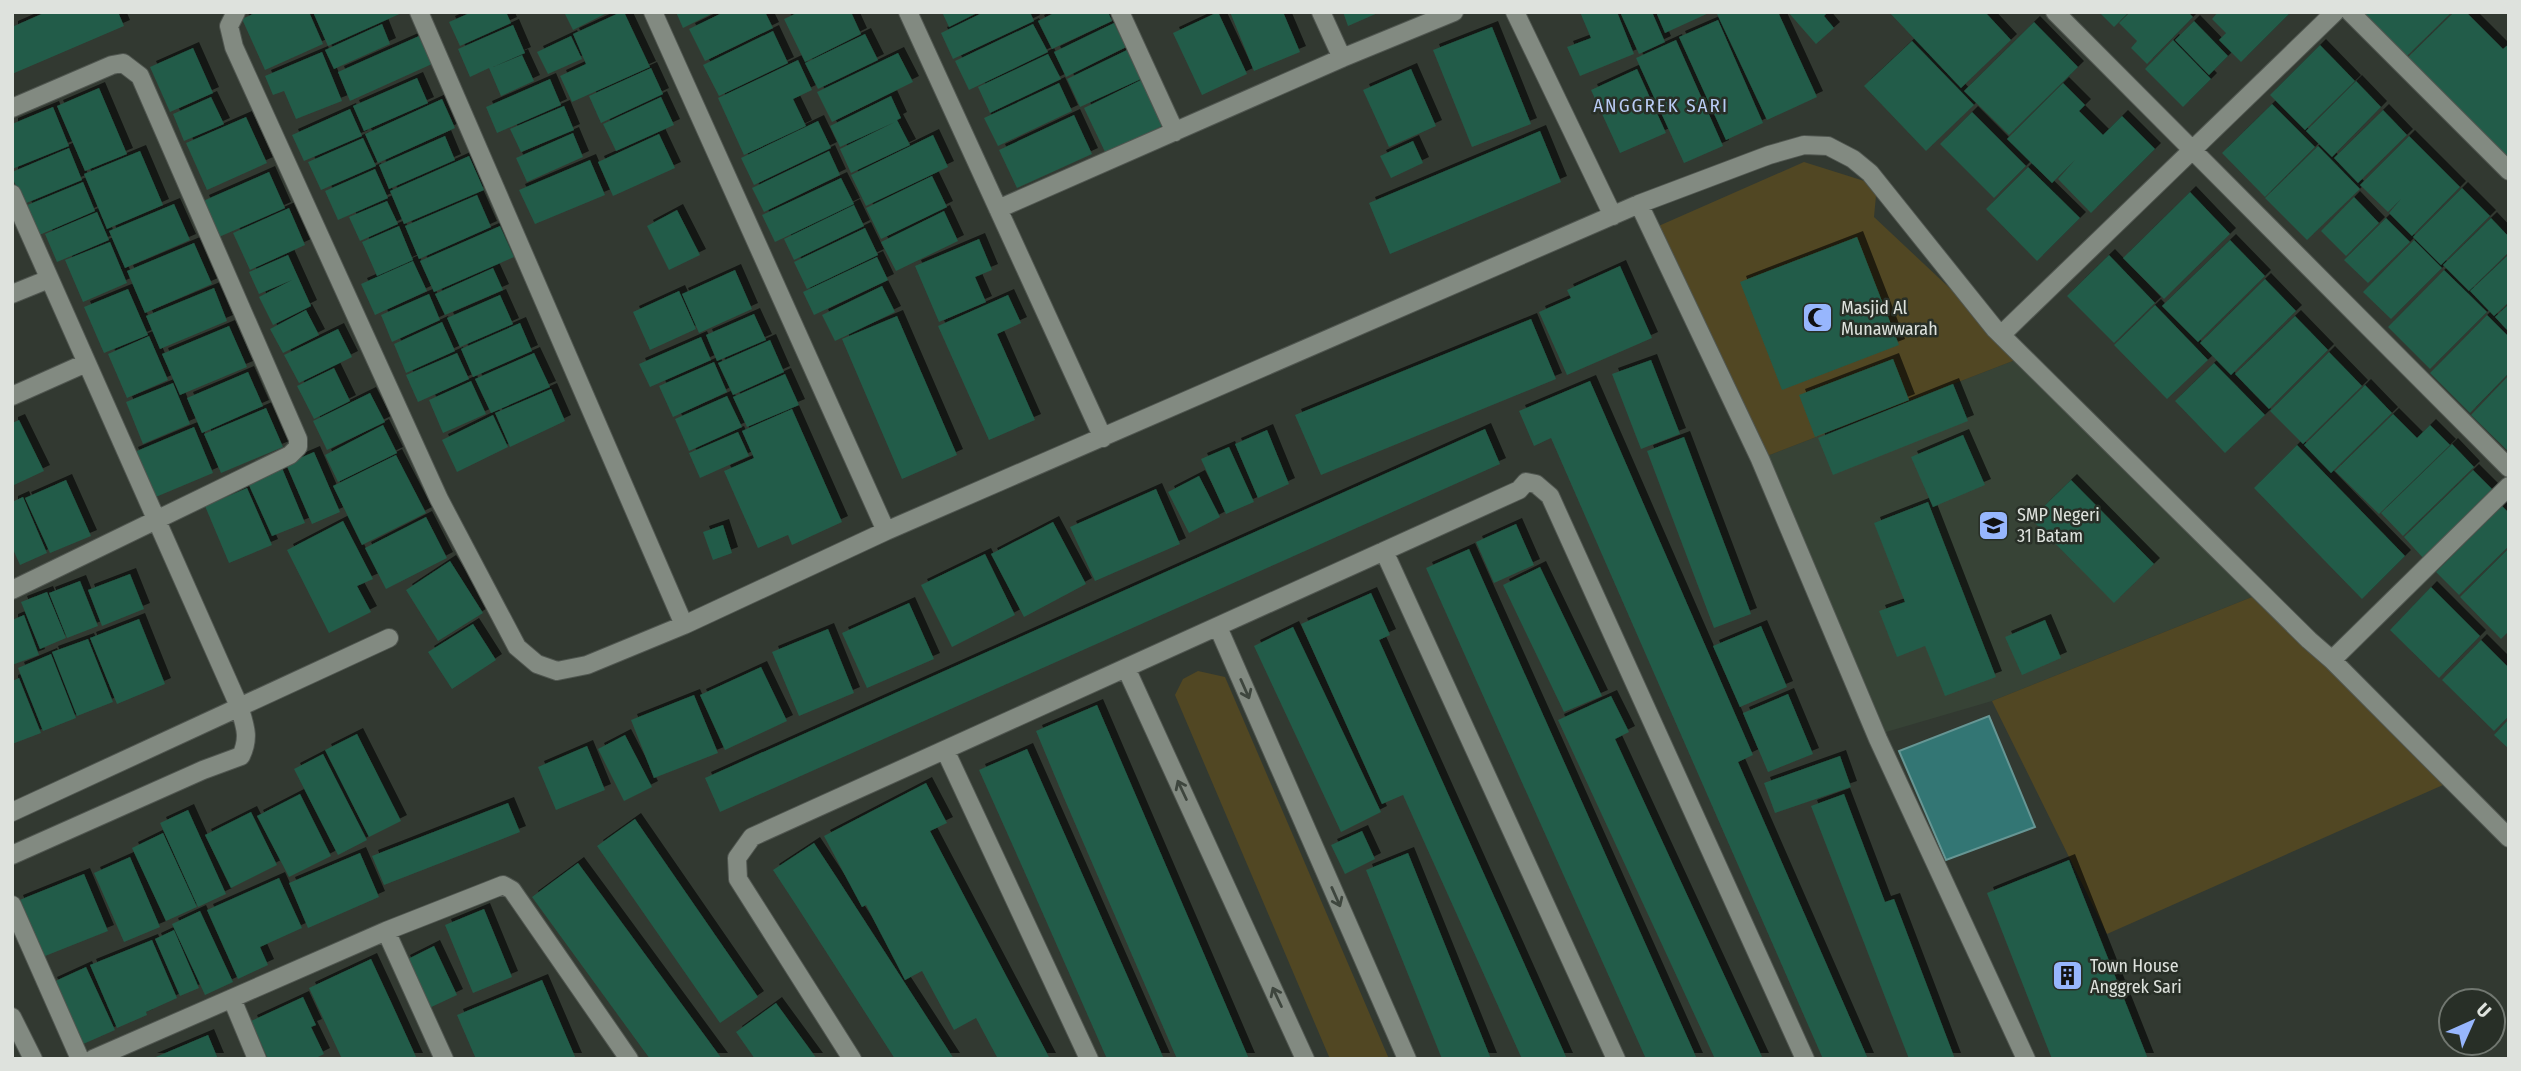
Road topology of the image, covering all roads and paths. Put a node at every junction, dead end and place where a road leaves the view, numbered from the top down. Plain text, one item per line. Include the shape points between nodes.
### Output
1 (236, 12) edge
2 (418, 12) edge
3 (653, 12) edge
4 (908, 12) edge
5 (1120, 12) edge
6 (1321, 12) edge
7 (1454, 12) edge
8 (1515, 12) edge
9 (2054, 12) edge
10 (2335, 12) edge
11 (2350, 12) edge
12 (1342, 58) junction
13 (12, 108) edge
14 (1175, 132) junction
15 (2193, 150) junction
16 (2509, 171) edge
17 (12, 194) edge
18 (1639, 204) junction
19 (998, 209) junction
20 (1613, 216) junction
21 (49, 279) junction
22 (12, 294) edge
23 (2001, 335) junction
24 (86, 363) junction
25 (12, 396) edge
26 (1103, 438) junction
27 (2509, 468) edge
28 (2509, 486) edge
29 (154, 520) junction
30 (886, 531) junction
31 (1384, 551) junction
32 (12, 590) edge
33 (684, 625) junction
34 (1217, 626) junction
35 (389, 638) dead end
36 (2332, 660) junction
37 (1126, 668) junction
38 (239, 706) junction
39 (945, 750) junction
40 (12, 812) edge
41 (2509, 838) edge
42 (12, 855) edge
43 (12, 905) edge
44 (386, 931) junction
45 (232, 999) junction
46 (12, 1017) edge
47 (33, 1059) edge
48 (80, 1059) edge
49 (93, 1059) edge
50 (257, 1059) edge
51 (444, 1059) edge
52 (629, 1059) edge
53 (852, 1059) edge
54 (1088, 1059) edge
55 (1305, 1059) edge
56 (1407, 1059) edge
57 (1616, 1059) edge
58 (1805, 1059) edge
59 (2026, 1059) edge

1 - 33 street via 229,26 234,47 439,499 517,647 537,664 557,671 587,665
2 - 33 street
3 - 30 street
4 - 19 street
5 - 14 street
6 - 12 street
7 - 12 street
8 - 20 street
9 - 15 street
10 - 15 street
11 - 16 street
12 - 14 street
13 - 29 street via 112,65 123,63 139,76 298,439 290,456
14 - 19 street
15 - 23 street
15 - 27 street
17 - 21 street
18 - 20 street
18 - 23 street via 1769,155 1804,145 1828,146 1870,173
18 - 59 street via 1760,459 1878,739
19 - 26 street
20 - 26 street
21 - 22 street
21 - 24 street
23 - 36 street
24 - 25 street
24 - 29 street
26 - 30 street
28 - 36 street
29 - 32 street
29 - 38 street
30 - 33 street
31 - 34 street
31 - 57 street
31 - 58 street via 1519,490 1525,482 1536,484 1550,496
34 - 37 street
34 -> 56 street
35 - 38 street
36 - 41 street
37 - 39 street
55 -> 37 street
38 - 40 street
38 - 42 street via 248,732 241,756
39 - 53 street via 752,837 737,858 738,879
39 - 54 street
43 - 48 street
44 - 45 street
44 - 51 street
44 - 52 street via 503,885 512,890
45 - 49 street
45 - 50 street
46 - 47 street

